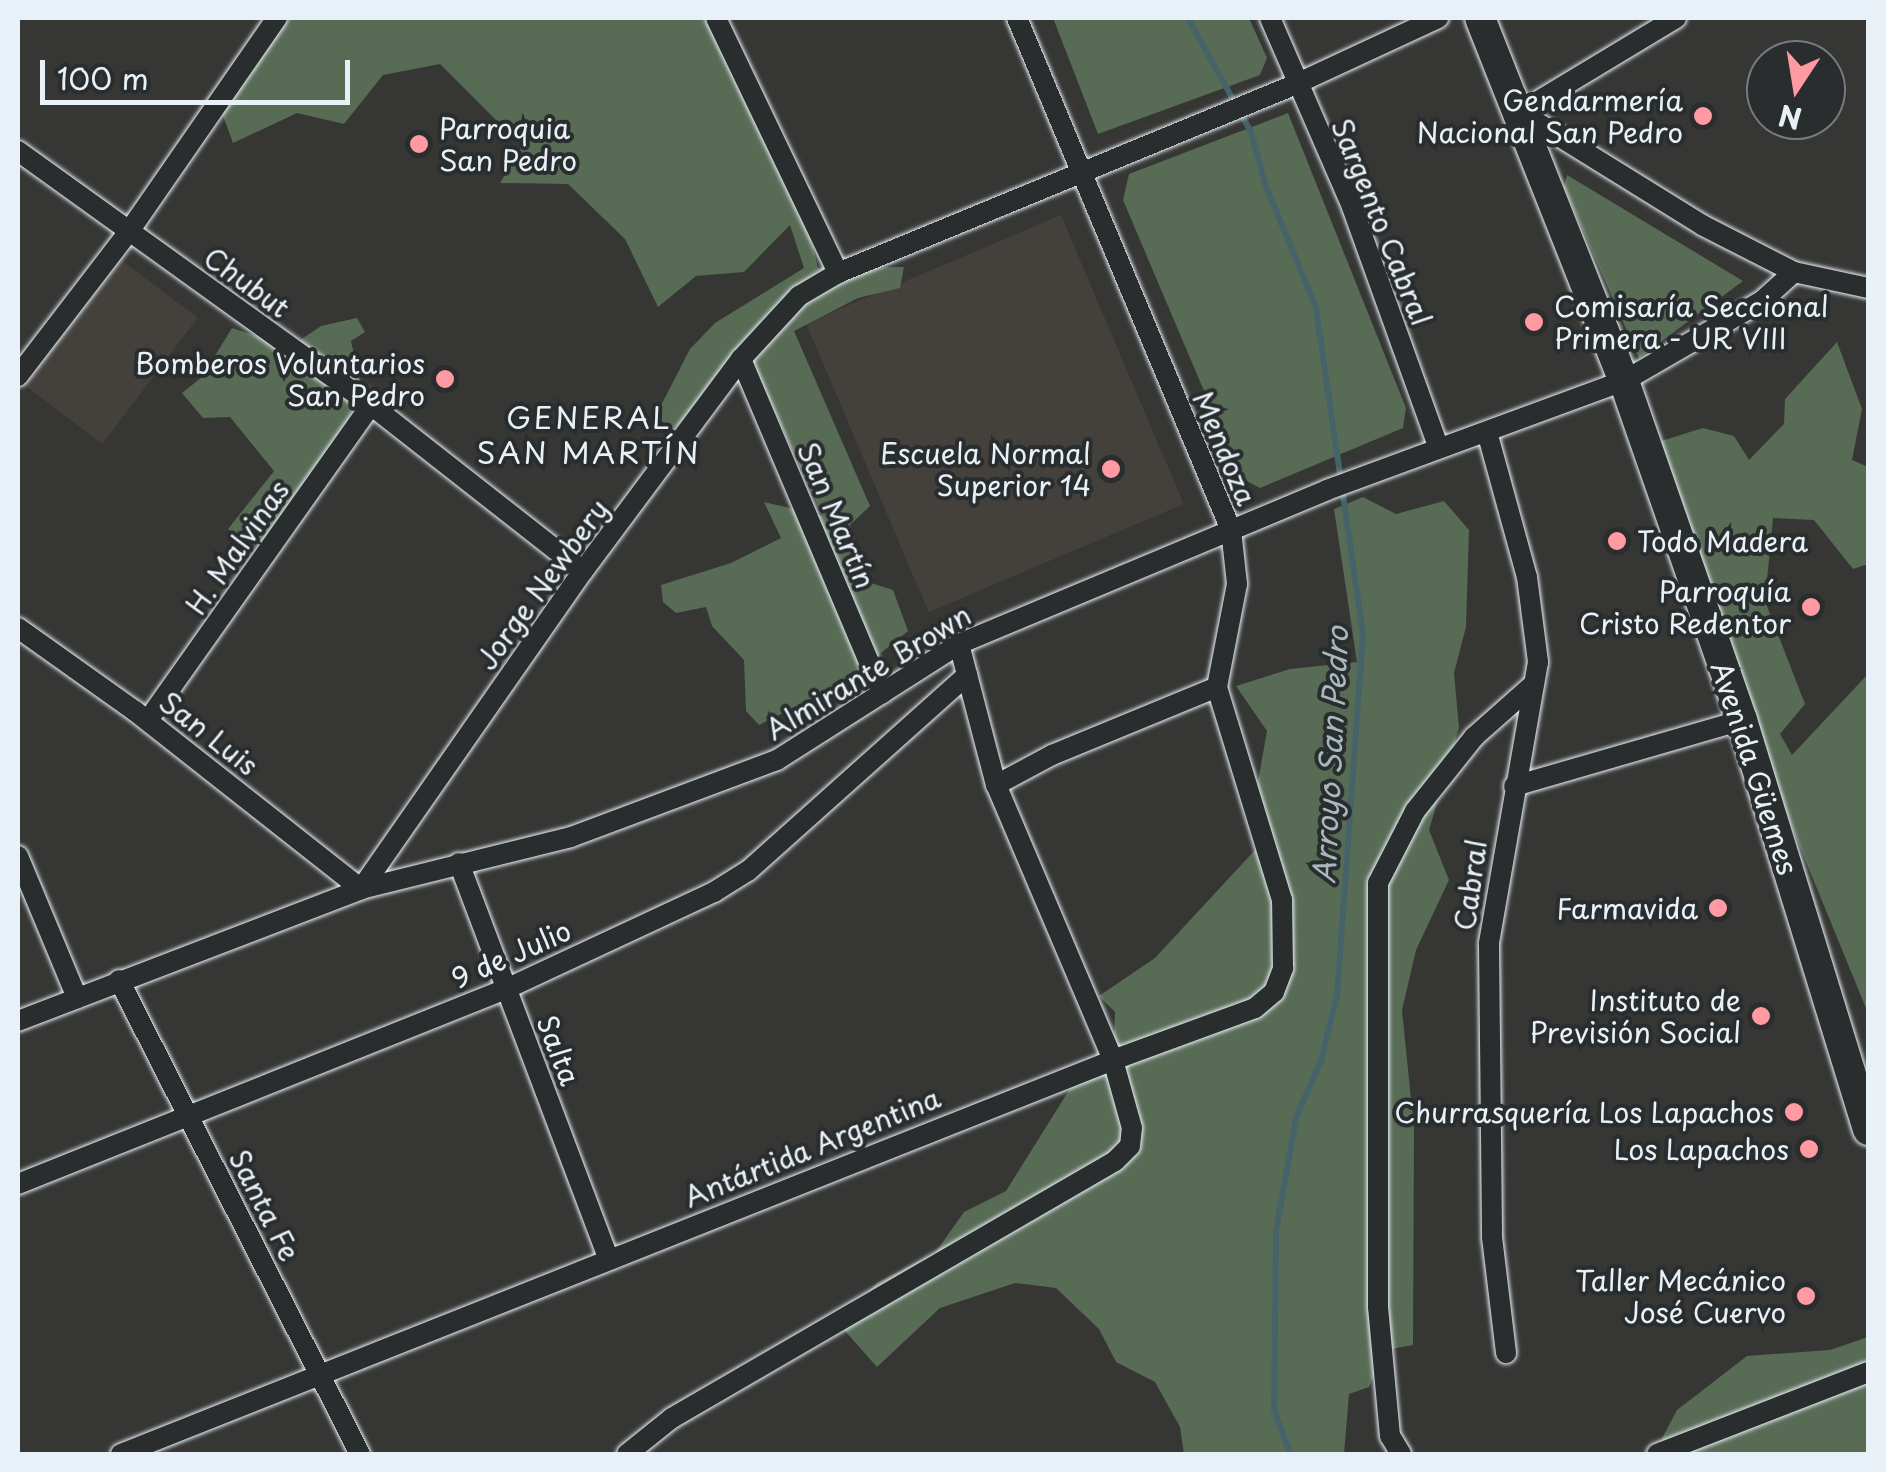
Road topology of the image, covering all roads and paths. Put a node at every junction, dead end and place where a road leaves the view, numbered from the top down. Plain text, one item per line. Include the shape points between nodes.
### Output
1 (276, 18) edge
2 (716, 18) edge
3 (1017, 18) edge
4 (1270, 18) edge
5 (1438, 18) edge
6 (1480, 18) edge
7 (1676, 18) edge
8 (1296, 84) junction
9 (1520, 112) junction
10 (18, 151) edge
11 (1076, 170) junction
12 (130, 230) junction
13 (838, 272) junction
14 (1794, 272) junction
15 (1868, 288) edge
16 (740, 358) junction
17 (18, 376) edge
18 (1624, 381) junction
19 (372, 405) junction
20 (1486, 432) junction
21 (1439, 448) junction
22 (1230, 530) junction
23 (582, 572) junction
24 (18, 628) edge
25 (959, 644) junction
26 (967, 675) junction
27 (1534, 684) junction
28 (1217, 687) junction
29 (882, 694) junction
30 (148, 720) junction
31 (1742, 720) junction
32 (996, 785) junction
33 (1514, 786) junction
34 (18, 856) edge
35 (459, 863) junction
36 (361, 889) junction
37 (119, 980) junction
38 (506, 989) junction
39 (76, 998) junction
40 (18, 1021) edge
41 (1113, 1060) junction
42 (190, 1117) junction
43 (1868, 1130) edge
44 (18, 1184) edge
45 (608, 1257) junction
46 (1506, 1354) dead end
47 (318, 1371) junction
48 (1868, 1372) edge
49 (121, 1454) edge
50 (360, 1454) edge
51 (627, 1454) edge
52 (1400, 1454) edge
53 (1656, 1454) edge

1 - 12 street
2 - 13 street
3 - 11 street, Mendoza
4 - 8 street, Sargento Cabral
5 - 8 street
6 - 9 main road, Avenida Güemes
7 - 9 street
8 - 11 street, Jorge Newbery
8 - 21 street, Sargento Cabral via 1352,207
9 - 14 street via 1702,225
9 - 18 main road, Avenida Güemes
10 - 12 street, Chubut
11 - 13 street, Jorge Newbery
11 - 22 street, Mendoza
12 - 17 street
12 - 19 street, Chubut
13 - 16 street, Jorge Newbery via 799,296
14 - 15 street
14 - 18 street, Almirante Brown via 1762,301
16 - 23 street, Jorge Newbery
16 - 29 street, San Martín
18 - 20 street, Almirante Brown
18 - 31 main road, Avenida Güemes
19 - 23 street, Chubut
19 - 30 street, H. Malvinas
20 - 21 street, Almirante Brown
20 - 27 street, Cabral via 1537,624
21 - 22 street, Almirante Brown
22 - 25 street, Almirante Brown
22 - 28 street, Mendoza via 1237,584
23 - 36 street, Jorge Newbery
24 - 30 street, San Luis
25 - 26 street
25 - 29 street, Almirante Brown
26 - 32 street
26 - 38 street, 9 de Julio via 748,871
27 - 33 street, Cabral
27 - 52 street via 1474,737 1415,811 1378,883 1378,1307 1390,1436
28 - 32 street
28 - 41 street, Antártida Argentina via 1282,900 1283,968 1274,992 1254,1008
29 - 35 street, Almirante Brown via 776,760 571,836
30 - 36 street, San Luis
31 - 33 street
31 - 43 main road, Avenida Güemes
32 - 41 street
33 - 46 street, Cabral via 1489,944 1492,1237
34 - 39 street
35 - 36 street, Almirante Brown
35 - 38 street, Salta
36 - 37 street, Almirante Brown
37 - 39 street, Almirante Brown
37 - 42 street, Santa Fe
38 - 42 street, 9 de Julio
38 - 45 street, Salta
39 - 40 street, Almirante Brown
41 - 45 street, Antártida Argentina
41 - 51 street via 1132,1128 1130,1146 1115,1161 672,1418
42 - 44 street, 9 de Julio
42 - 47 street, Santa Fe
45 - 47 street, Antártida Argentina
47 - 49 street, Antártida Argentina
47 - 50 street, Santa Fe
48 - 53 street

